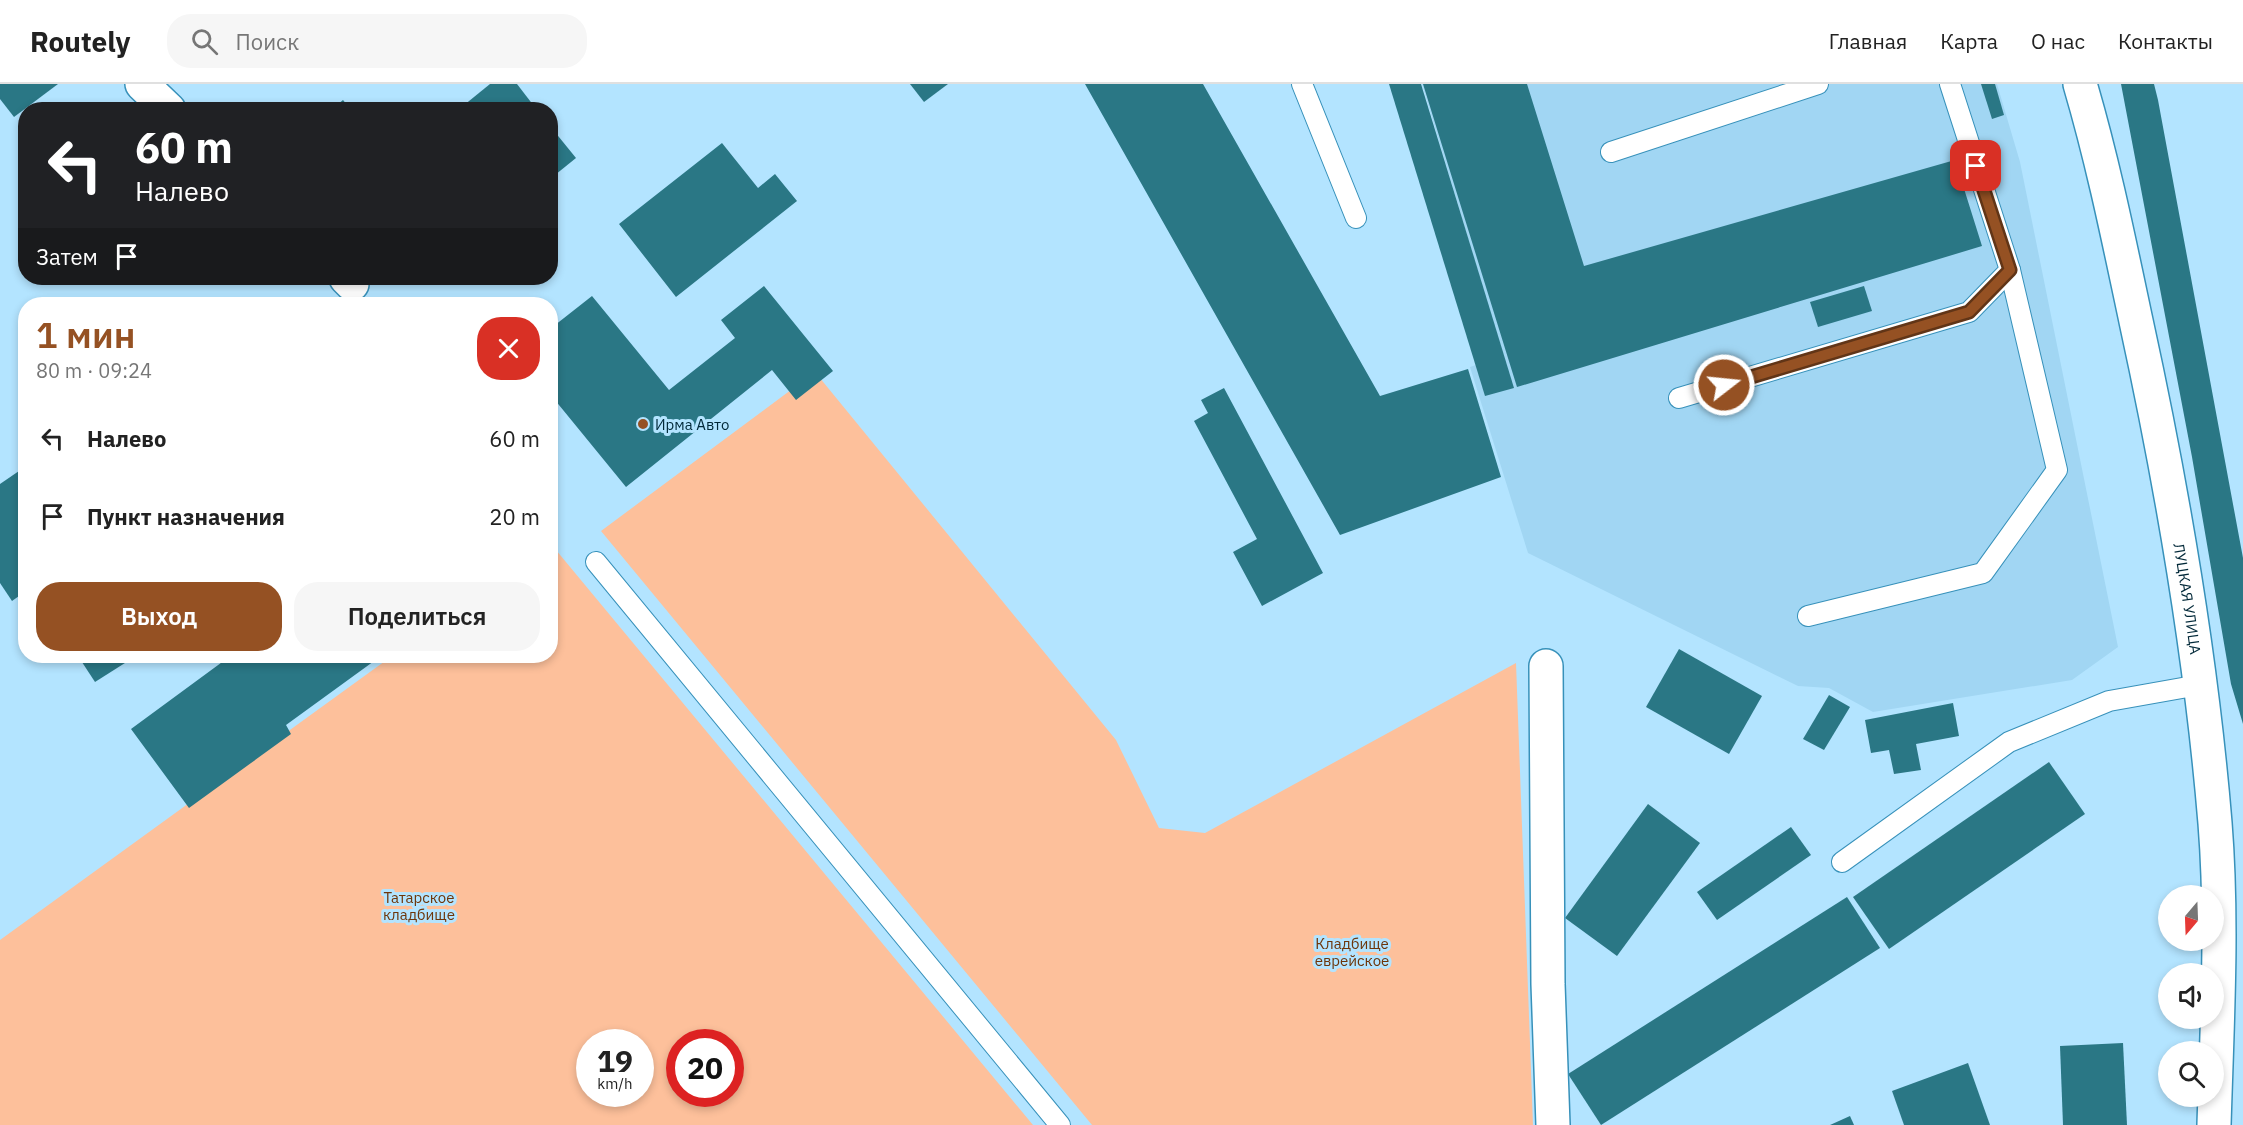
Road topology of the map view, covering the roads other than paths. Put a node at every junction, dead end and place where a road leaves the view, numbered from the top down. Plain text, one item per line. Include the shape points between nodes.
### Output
1 (142, 84) edge
2 (1302, 84) edge
3 (1818, 84) edge
4 (1950, 84) edge
5 (2080, 84) edge
6 (161, 102) edge
7 (1611, 152) dead end
8 (1356, 218) dead end
9 (2010, 270) junction
10 (1679, 398) dead end
11 (596, 562) dead end
12 (1808, 616) dead end
13 (1546, 666) dead end
14 (2199, 686) junction
15 (1842, 862) dead end
16 (1060, 1125) edge
17 (1553, 1125) edge
18 (2214, 1125) edge

1 - 6 street
2 - 8 lane
3 - 7 lane
4 - 9 lane
5 - 14 street, ЛУЦКАЯ УЛИЦА via 2102,159 2158,423
9 - 10 lane via 1969,312
9 - 12 lane via 2057,470 1983,573
11 - 16 lane
13 - 17 street
14 - 15 lane via 2109,701 2009,742
14 - 18 street, ЛУЦКАЯ УЛИЦА via 2215,825 2218,947

